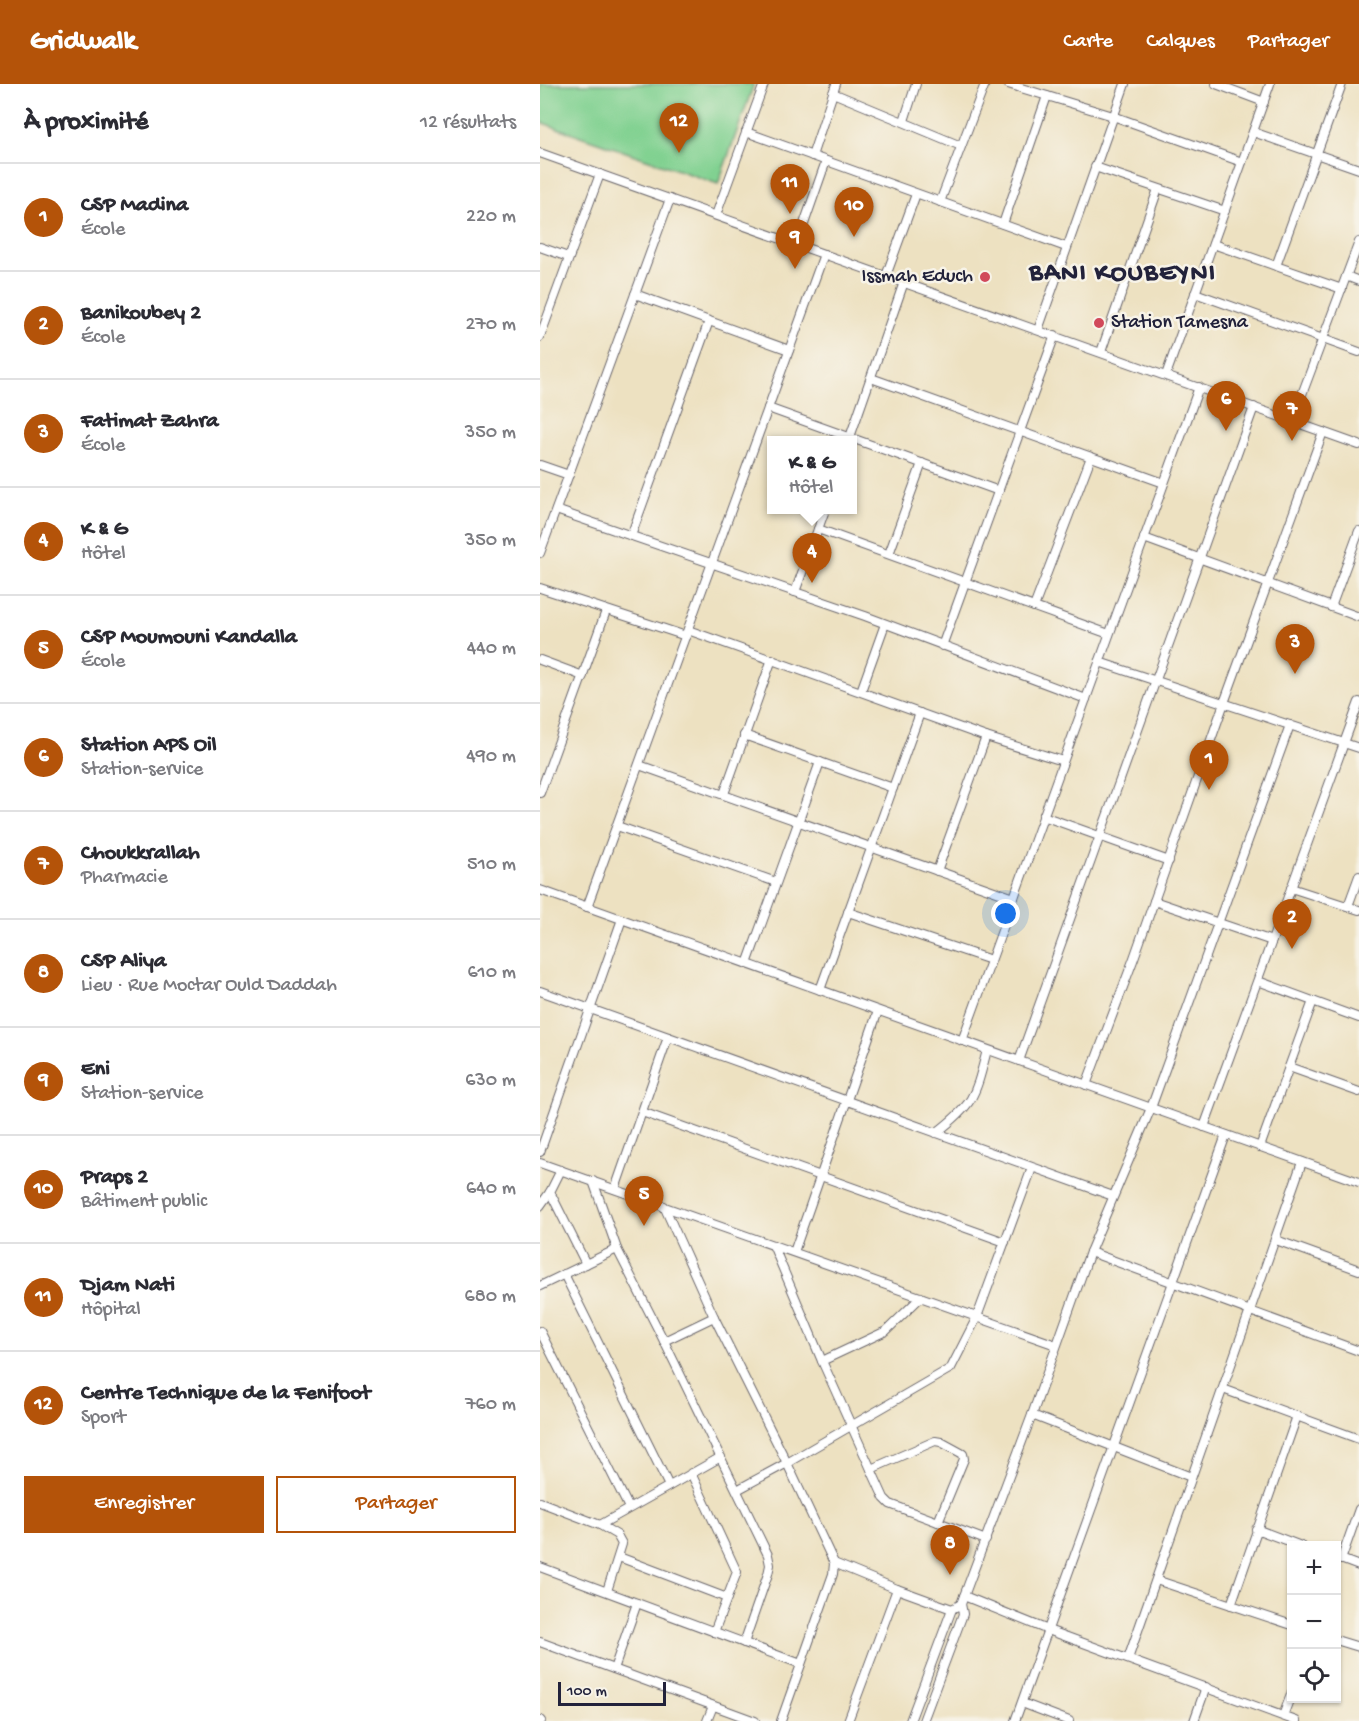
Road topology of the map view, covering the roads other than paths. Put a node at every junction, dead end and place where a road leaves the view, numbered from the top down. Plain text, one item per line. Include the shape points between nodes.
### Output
1 (764, 84) edge
2 (836, 84) edge
3 (916, 84) edge
4 (985, 84) edge
5 (1008, 84) edge
6 (1125, 84) edge
7 (1216, 84) edge
8 (1270, 84) edge
9 (1342, 84) edge
10 (833, 93) junction
11 (1047, 96) junction
12 (1264, 102) junction
13 (1113, 116) junction
14 (904, 121) junction
15 (746, 132) junction
16 (1253, 132) junction
17 (961, 146) junction
18 (540, 153) edge
19 (1316, 154) junction
20 (812, 156) junction
21 (826, 160) junction
22 (1242, 162) junction
23 (1095, 167) junction
24 (1359, 169) edge
25 (600, 174) junction
26 (1158, 189) junction
27 (916, 194) junction
28 (670, 199) junction
29 (940, 202) junction
30 (1225, 212) junction
31 (716, 215) junction
32 (1003, 224) junction
33 (1359, 242) edge
34 (797, 244) junction
35 (1213, 244) junction
36 (540, 247) edge
37 (1066, 247) junction
38 (824, 254) junction
39 (568, 257) junction
40 (1276, 266) junction
41 (886, 276) junction
42 (1346, 276) junction
43 (1359, 281) edge
44 (904, 282) junction
45 (1342, 289) junction
46 (1195, 293) junction
47 (635, 294) junction
48 (709, 321) junction
49 (1038, 330) junction
50 (1055, 335) junction
51 (540, 337) edge
52 (1323, 340) junction
53 (789, 350) junction
54 (1101, 352) junction
55 (1359, 352) edge
56 (1166, 375) junction
57 (871, 378) junction
58 (1199, 387) junction
59 (1254, 407) junction
60 (768, 408) junction
61 (1292, 421) junction
62 (1021, 430) junction
63 (1323, 432) junction
64 (842, 436) edge
65 (851, 436) edge
66 (857, 441) edge
67 (1359, 445) edge
68 (1091, 457) junction
69 (922, 463) junction
70 (540, 465) edge
71 (568, 475) junction
72 (1164, 483) junction
73 (999, 491) junction
74 (556, 510) junction
75 (824, 514) edge
76 (818, 529) junction
77 (1359, 531) edge
78 (630, 536) junction
79 (1144, 538) junction
80 (540, 553) edge
81 (889, 554) junction
82 (1200, 559) junction
83 (712, 563) junction
84 (965, 581) junction
85 (1268, 584) junction
86 (540, 588) edge
87 (795, 592) junction
88 (1034, 607) junction
89 (1331, 607) junction
90 (606, 611) junction
91 (1359, 617) edge
92 (885, 624) junction
93 (687, 633) junction
94 (1109, 634) junction
95 (942, 646) junction
96 (772, 659) junction
97 (540, 660) edge
98 (1099, 662) junction
99 (583, 676) junction
100 (1156, 681) junction
101 (861, 691) junction
102 (1086, 699) junction
103 (1359, 702) edge
104 (1224, 703) junction
105 (920, 713) junction
106 (1290, 725) junction
107 (744, 735) junction
108 (986, 737) junction
109 (1344, 743) junction
110 (1359, 748) edge
111 (1063, 761) junction
112 (820, 762) junction
113 (639, 765) junction
114 (892, 788) junction
115 (540, 793) edge
116 (724, 794) junction
117 (1043, 816) junction
118 (798, 821) junction
119 (616, 826) junction
120 (1100, 837) junction
121 (871, 848) junction
122 (1169, 861) junction
123 (937, 871) junction
124 (1359, 876) edge
125 (776, 882) junction
126 (1292, 888) junction
127 (540, 890) edge
128 (1014, 898) junction
129 (1154, 901) junction
130 (587, 906) junction
131 (1348, 906) junction
132 (1359, 910) edge
133 (848, 912) junction
134 (622, 919) junction
135 (1218, 923) junction
136 (1272, 941) junction
137 (991, 960) junction
138 (747, 964) junction
139 (1258, 981) junction
140 (820, 990) junction
141 (540, 991) edge
142 (1313, 1001) junction
143 (590, 1009) junction
144 (878, 1011) junction
145 (1359, 1018) edge
146 (668, 1037) junction
147 (962, 1041) junction
148 (987, 1050) junction
149 (1019, 1061) junction
150 (1289, 1067) junction
151 (1086, 1085) junction
152 (1359, 1092) edge
153 (846, 1101) junction
154 (1151, 1108) junction
155 (642, 1112) junction
156 (1204, 1127) junction
157 (936, 1133) junction
158 (1226, 1135) junction
159 (1260, 1147) junction
160 (540, 1152) edge
161 (540, 1162) edge
162 (1302, 1162) junction
163 (1032, 1168) junction
164 (561, 1170) junction
165 (820, 1176) junction
166 (593, 1181) junction
167 (1359, 1182) edge
168 (615, 1189) junction
169 (550, 1192) junction
170 (1113, 1196) junction
171 (540, 1206) edge
172 (664, 1206) junction
173 (1276, 1240) junction
174 (1005, 1242) junction
175 (773, 1245) junction
176 (617, 1249) junction
177 (794, 1252) junction
178 (1090, 1252) junction
179 (586, 1264) junction
180 (1359, 1270) edge
181 (564, 1274) junction
182 (1173, 1282) junction
183 (540, 1286) edge
184 (921, 1297) junction
185 (1250, 1311) junction
186 (714, 1317) junction
187 (977, 1317) junction
188 (540, 1331) edge
189 (664, 1341) junction
190 (1056, 1345) junction
191 (1359, 1350) edge
192 (822, 1361) junction
193 (1223, 1389) junction
194 (1032, 1416) junction
195 (1297, 1416) junction
196 (851, 1425) junction
197 (1359, 1439) edge
198 (1113, 1449) junction
199 (721, 1457) junction
200 (787, 1463) junction
201 (871, 1469) junction
202 (691, 1473) junction
203 (1191, 1478) junction
204 (669, 1486) junction
205 (737, 1490) junction
206 (540, 1502) edge
207 (630, 1508) junction
208 (1359, 1509) edge
209 (938, 1522) junction
210 (600, 1525) junction
211 (1256, 1530) junction
212 (986, 1540) junction
213 (1289, 1541) edge
214 (1341, 1554) edge
215 (619, 1557) junction
216 (1341, 1560) edge
217 (834, 1563) junction
218 (1359, 1566) edge
219 (540, 1567) edge
220 (1156, 1580) junction
221 (897, 1589) junction
222 (606, 1592) junction
223 (727, 1598) junction
224 (963, 1600) junction
225 (637, 1603) junction
226 (1230, 1605) junction
227 (952, 1609) junction
228 (1287, 1623) edge
229 (1048, 1630) junction
230 (714, 1632) junction
231 (540, 1642) edge
232 (1341, 1642) edge
233 (744, 1643) junction
234 (1359, 1647) edge
235 (1128, 1659) junction
236 (801, 1664) junction
237 (614, 1669) junction
238 (1206, 1687) junction
239 (1022, 1703) junction
240 (1288, 1703) edge
241 (713, 1706) junction
242 (1283, 1716) junction
243 (706, 1721) edge
244 (755, 1721) edge
245 (781, 1721) edge
246 (848, 1721) edge
247 (910, 1721) edge
248 (923, 1721) edge
249 (1016, 1721) edge
250 (1069, 1721) edge
251 (1194, 1721) edge
252 (1296, 1721) edge

1 - 15 street
2 - 10 street
3 - 14 street
4 - 17 street
5 - 11 street
6 - 13 street
7 - 12 street
8 - 12 street
9 - 19 street
10 - 14 street
10 - 20 street
11 - 13 street
11 - 32 street
12 - 16 street
13 - 22 street
13 - 23 street
14 - 17 street
15 - 20 street
15 - 31 street
16 - 19 street
16 - 22 street
17 - 29 street
18 - 25 street
19 - 24 street
19 - 40 street
20 - 21 street
21 - 27 street
21 - 34 street
22 - 30 street
23 - 26 street
23 - 37 street
25 - 28 street
25 - 39 street
26 - 30 street
26 - 54 street
27 - 29 street
27 - 41 street
28 - 31 street
28 - 47 street
29 - 32 street
30 - 35 street
31 - 34 street
32 - 37 street
33 - 42 street
34 - 38 street
35 - 40 street
35 - 46 street
36 - 39 street
37 - 49 street
38 - 41 street
38 - 53 street
39 - 51 street
40 - 45 street
41 - 44 street
42 - 43 street
42 - 45 street
44 - 49 street
44 - 57 street
45 - 52 street
46 - 52 street
46 - 56 street
47 - 48 street
47 - 71 street
48 - 53 street
48 - 78 street
49 - 50 street
50 - 54 street
50 - 62 street
52 - 55 street
52 - 61 street
53 - 60 street
54 - 56 street
56 - 58 street
57 - 62 street
57 - 65 street
58 - 59 street
58 - 72 street
59 - 61 street
59 - 82 street
60 - 64 street
60 - 83 street
61 - 63 street
62 - 68 street
62 - 73 street
63 - 67 street
63 - 85 street
66 - 69 street
68 - 72 street
68 - 88 street
69 - 73 street
69 - 81 street
70 - 71 street
71 - 74 street
72 - 79 street
73 - 84 street
74 - 78 street
74 - 80 street
75 - 76 street
76 - 81 street
76 - 87 street
77 - 89 street
78 - 83 street
79 - 82 street
79 - 94 street
81 - 84 street
82 - 85 street
82 - 100 street
83 - 87 street
83 - 93 street
84 - 88 street
84 - 95 street
85 - 89 street
85 - 104 street
86 - 90 street
87 - 92 street
88 - 94 street
89 - 91 street
90 - 93 street
90 - 99 street
92 - 95 street
92 - 101 street
93 - 96 street
93 - 113 street
94 - 98 street
95 - 102 street
96 - 101 street
96 - 107 street
97 - 99 street
98 - 100 street
98 - 102 street
99 - 115 street
100 - 104 street
100 - 120 street
101 - 105 street
102 - 111 street
103 - 109 street
104 - 106 street
104 - 122 street
105 - 108 street
105 - 114 street
106 - 109 street
106 - 135 street
107 - 112 street
107 - 116 street
108 - 111 street
108 - 123 street
109 - 110 street
109 - 126 street
111 - 117 street
112 - 114 street
112 - 118 street
113 - 116 street
113 - 119 street
114 - 121 street
116 - 118 street
117 - 120 street
117 - 128 street
118 - 121 street
118 - 125 street
119 - 125 street
119 - 130 street
120 - 122 street
120 - 149 street
121 - 123 street
121 - 133 street
122 - 129 street
123 - 128 street
124 - 131 street
125 - 138 street
126 - 131 street
126 - 136 street
127 - 130 street
128 - 137 street
129 - 135 street
129 - 151 street
130 - 134 street
131 - 132 street
133 - 137 street
133 - 140 street
134 - 138 street
134 - 143 street
135 - 136 street
135 - 154 street
136 - 139 street
137 - 147 street
138 - 140 street
139 - 142 street
139 - 156 street
140 - 144 street
141 - 143 street
142 - 145 street
142 - 150 street
143 - 146 street
143 - 160 street
144 - 147 street
144 - 153 street
146 - 153 street
146 - 155 street
147 - 148 street
148 - 149 street
148 - 157 street via 971,1101
149 - 151 street
150 - 152 street
150 - 159 street
151 - 154 street
153 - 157 street
153 - 165 street
154 - 156 street
154 - 170 street
155 - 165 street
155 - 168 street
156 - 158 street
157 - 163 street
158 - 159 street
158 - 182 street
159 - 162 street
161 - 164 street
162 - 167 street
162 - 173 street
163 - 170 street
163 - 174 street
164 - 166 street
164 - 169 street
165 - 174 street
165 - 177 street
166 - 168 street
166 - 176 street
168 - 172 street
169 - 171 street
169 - 179 street
170 - 178 street
172 - 175 street
172 - 186 street
173 - 180 street
173 - 185 street
174 - 187 street
175 - 177 street
175 - 192 street
176 - 179 street
176 - 189 street
177 - 184 street
178 - 182 street
178 - 190 street
179 - 181 street
181 - 183 street
181 - 204 street
182 - 185 street
182 - 198 street
184 - 187 street
184 - 192 street via 886,1331
185 - 191 street
185 - 193 street
186 - 189 street
186 - 200 street
187 - 190 street
187 - 196 street via 947,1372
188 - 207 street
189 - 199 street
190 - 194 street
192 - 196 street
193 - 195 street
193 - 203 street
194 - 198 street
194 - 212 street
195 - 197 street
195 - 211 street
196 - 200 street
196 - 201 street
198 - 203 street
198 - 229 street
199 - 202 street
199 - 205 street
200 - 205 street
200 - 217 street
201 - 209 street via 886,1502
201 - 209 street via 935,1441 963,1454
202 - 204 street
202 - 223 street via 737,1572
203 - 220 street
204 - 207 street
205 - 233 street via 770,1565
206 - 210 street
207 - 210 street
208 - 214 street
209 - 212 street
210 - 215 street via 617,1535 622,1545
211 - 213 street
211 - 226 street
212 - 224 street
215 - 222 street
215 - 223 street
216 - 218 street
217 - 221 street
217 - 236 street
219 - 222 street
220 - 226 street
220 - 235 street
221 - 227 street
221 - 246 street
222 - 225 street
223 - 230 street
224 - 227 street
224 - 229 street
224 - 248 street via 963,1614
225 - 230 street
225 - 237 street
226 - 228 street
227 - 247 street
229 - 235 street
229 - 239 street
230 - 233 street
231 - 237 street
232 - 234 street
233 - 236 street
235 - 238 street
236 - 245 street
237 - 241 street
238 - 242 street
238 - 251 street
239 - 249 street
239 - 250 street
240 - 242 street
241 - 243 street
241 - 244 street
242 - 252 street

